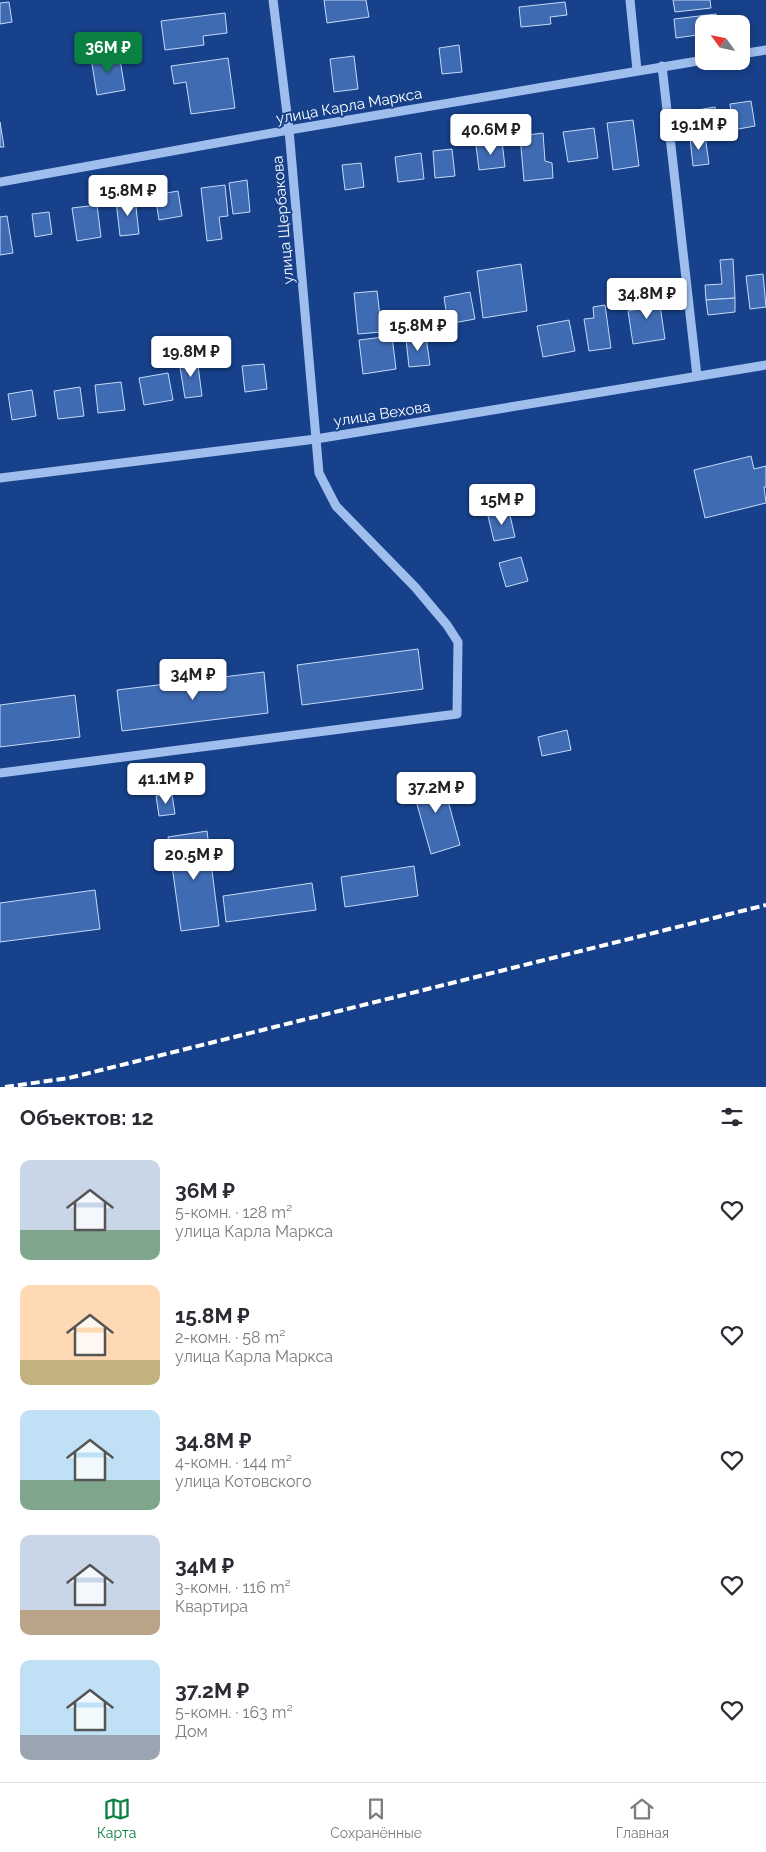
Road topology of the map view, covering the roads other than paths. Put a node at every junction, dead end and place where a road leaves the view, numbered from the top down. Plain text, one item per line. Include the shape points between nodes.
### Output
1 (273, 0) edge
2 (630, 0) edge
3 (766, 50) edge
4 (750, 53) edge
5 (695, 61) edge
6 (662, 66) junction
7 (637, 70) junction
8 (289, 130) junction
9 (0, 182) edge
10 (766, 365) edge
11 (697, 376) junction
12 (316, 439) junction
13 (0, 478) edge
14 (0, 773) edge

1 - 8 street, улица Щербакова
2 - 7 street
3 - 4 street
5 - 6 street, улица Карла Маркса
6 - 7 street, улица Карла Маркса
6 - 11 street
7 - 8 street, улица Карла Маркса
8 - 9 street, улица Карла Маркса
8 - 12 street, улица Щербакова
10 - 11 street, улица Вехова
11 - 12 street, улица Вехова
12 - 13 street, улица Вехова
12 - 14 street, улица Щербакова via 319,473 336,506 415,587 458,642 457,714

